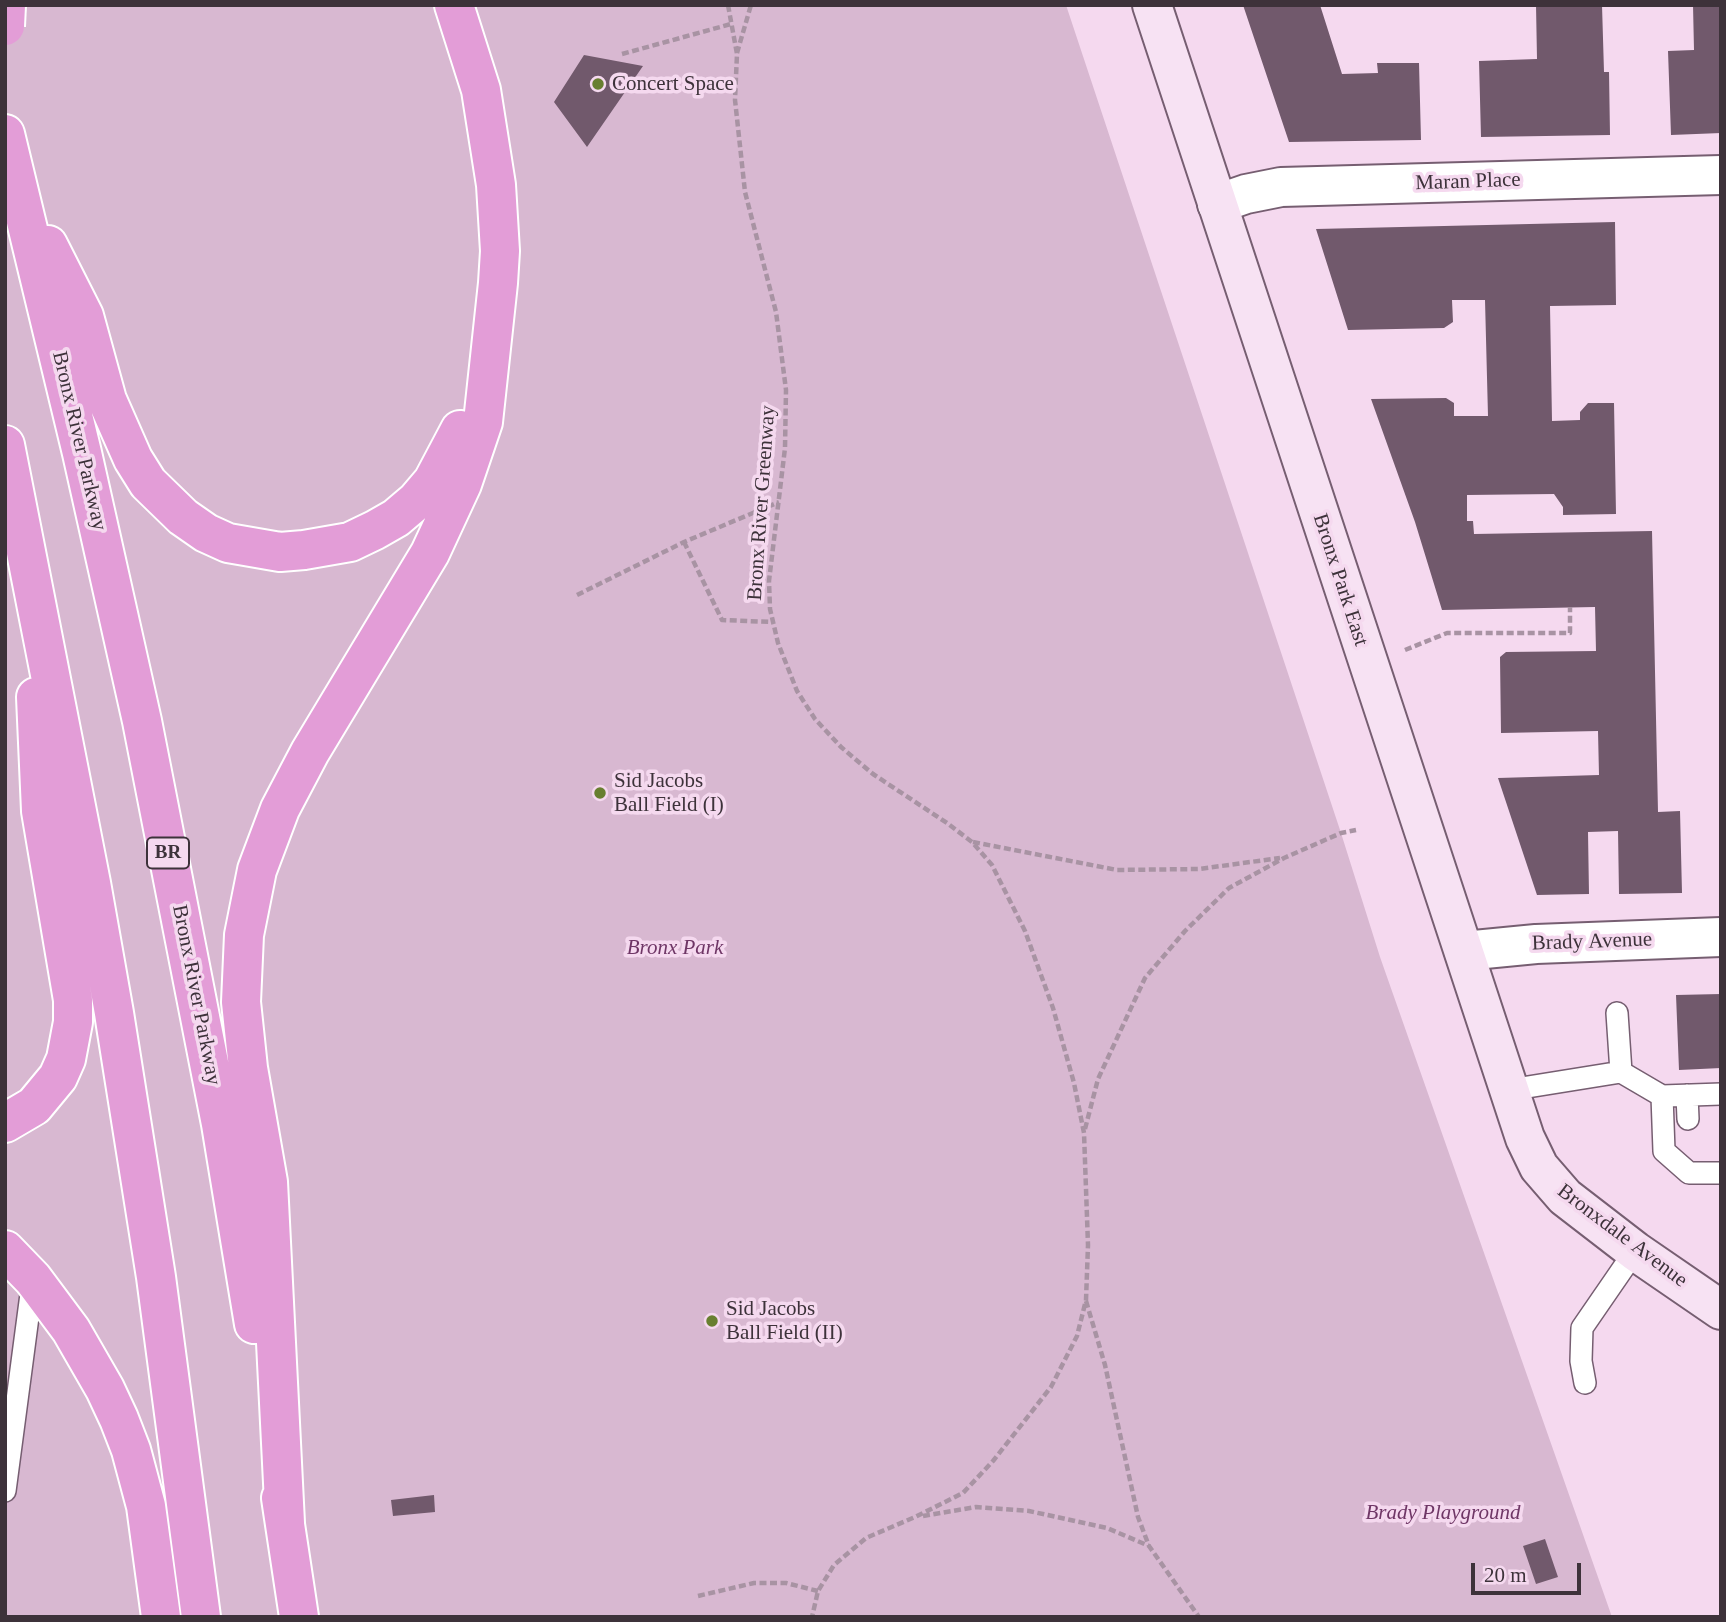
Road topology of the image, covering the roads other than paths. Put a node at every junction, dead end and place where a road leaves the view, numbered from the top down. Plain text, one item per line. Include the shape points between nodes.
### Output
1 (6, 5) edge
2 (454, 5) edge
3 (1152, 5) edge
4 (5, 26) edge
5 (5, 134) edge
6 (1721, 175) edge
7 (19, 189) junction
8 (1217, 204) junction
9 (496, 310) junction
10 (5, 445) edge
11 (29, 555) junction
12 (1721, 937) edge
13 (1464, 951) junction
14 (1617, 1013) dead end
15 (1621, 1072) junction
16 (1509, 1090) junction
17 (1721, 1094) edge
18 (1687, 1095) junction
19 (1662, 1096) junction
20 (1688, 1119) dead end
21 (5, 1123) edge
22 (1532, 1153) joint
23 (1721, 1173) edge
24 (5, 1250) edge
25 (1635, 1251) junction
26 (33, 1279) junction
27 (1721, 1310) edge
28 (1585, 1383) dead end
29 (5, 1491) edge
30 (285, 1523) junction
31 (161, 1617) edge
32 (201, 1617) edge
33 (299, 1617) edge

1 - 4 highway, bridge
2 - 9 highway via 481,90 492,150 500,251
3 - 8 main road, Bronx Park East
5 - 7 highway, Bronx River Parkway / BR
6 - 8 street, Maran Place via 1281,187
7 - 9 highway via 85,316 107,400 133,459 148,483 183,517 228,542 280,552 327,547 375,530 416,501 458,437
7 - 30 highway, Bronx River Parkway / BR via 169,855 225,1151
8 - 13 main road, Bronx Park East
9 - 30 highway via 483,422 462,484 430,554 280,809 249,902 241,1002 268,1182
10 - 11 highway
11 - 21 highway via 41,811 73,1000 66,1059 58,1077 34,1106
11 - 32 highway via 134,1132
12 - 13 street, Brady Avenue
13 - 16 main road, Bronx Park East
14 - 15 lane
15 - 16 lane
15 - 19 lane
16 - 22 main road, Bronx Park East
17 - 18 lane
18 - 19 lane
18 - 20 lane
19 - 23 lane via 1664,1151 1689,1167
22 - 25 main road, Bronxdale Avenue via 1565,1197
24 - 26 highway
25 - 27 main road, Bronxdale Avenue
25 - 28 lane via 1582,1328
26 - 29 lane
26 - 31 highway via 89,1359 131,1450 148,1516
30 - 33 highway, Bronx River Parkway / BR

